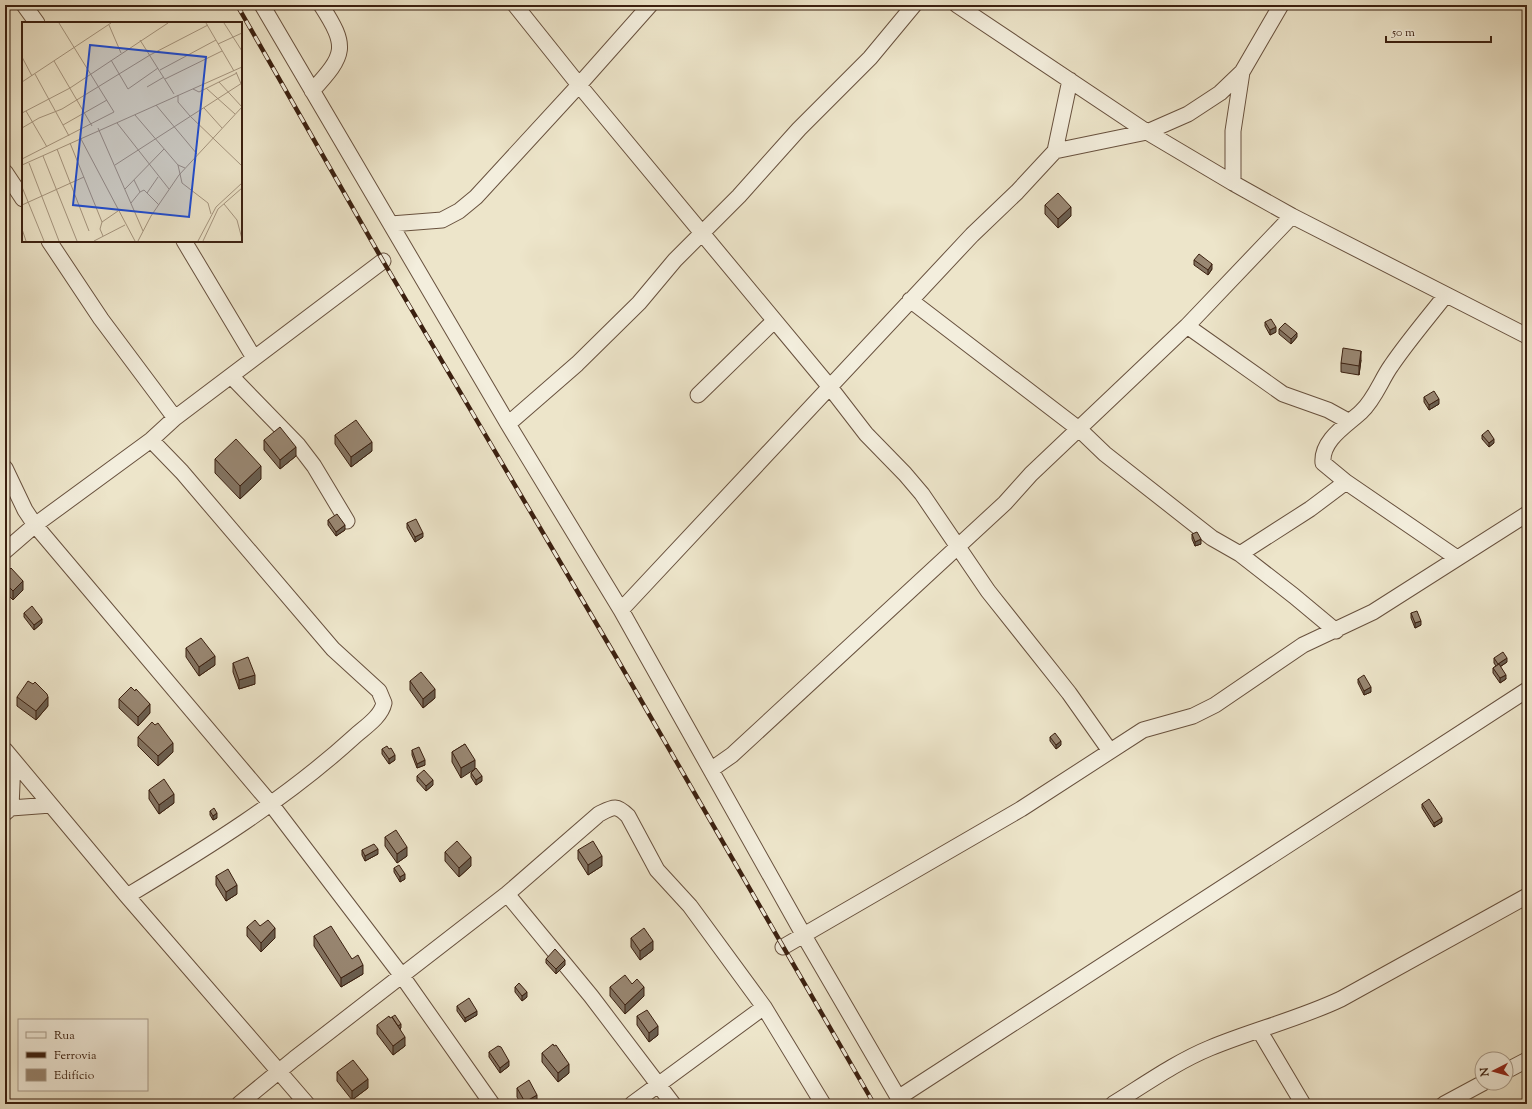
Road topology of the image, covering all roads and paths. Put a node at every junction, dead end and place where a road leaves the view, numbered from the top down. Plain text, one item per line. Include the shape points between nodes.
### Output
1 (24, 5) edge
2 (262, 5) edge
3 (321, 5) edge
4 (516, 5) edge
5 (650, 5) edge
6 (914, 5) edge
7 (957, 5) edge
8 (1280, 5) edge
9 (36, 22) edge
10 (1242, 72) junction
11 (1070, 80) junction
12 (579, 85) junction
13 (312, 91) junction
14 (1147, 132) junction
15 (1055, 151) junction
16 (5, 172) edge
17 (1233, 182) junction
18 (22, 198) edge
19 (1292, 216) junction
20 (391, 224) junction
21 (702, 233) junction
22 (50, 242) edge
23 (185, 242) edge
24 (383, 261) dead end
25 (1445, 296) junction
26 (910, 300) junction
27 (774, 321) junction
28 (1187, 326) junction
29 (1527, 336) edge
30 (254, 358) junction
31 (231, 376) junction
32 (829, 386) junction
33 (698, 395) dead end
34 (174, 418) junction
35 (1348, 421) junction
36 (508, 424) junction
37 (1080, 430) junction
38 (151, 440) junction
39 (5, 468) edge
40 (1346, 482) junction
41 (1527, 514) edge
42 (347, 521) dead end
43 (35, 525) junction
44 (959, 547) junction
45 (5, 551) edge
46 (1240, 554) junction
47 (1457, 558) junction
48 (621, 610) junction
49 (1336, 631) junction
50 (1527, 690) edge
51 (1110, 751) junction
52 (9, 755) edge
53 (712, 769) junction
54 (271, 804) junction
55 (51, 805) junction
56 (8, 810) edge
57 (506, 894) junction
58 (127, 896) junction
59 (1527, 896) edge
60 (803, 934) junction
61 (783, 947) dead end
62 (402, 976) junction
63 (764, 1007) junction
64 (1259, 1030) junction
65 (1527, 1060) edge
66 (1514, 1067) edge
67 (280, 1071) junction
68 (658, 1084) junction
69 (1474, 1088) edge
70 (900, 1101) edge
71 (239, 1104) edge
72 (307, 1104) edge
73 (492, 1104) edge
74 (632, 1104) edge
75 (673, 1104) edge
76 (823, 1104) edge
77 (1113, 1104) edge
78 (1303, 1104) edge
79 (1444, 1104) edge

1 - 9 street
2 - 13 street
3 - 13 street via 337,30 339,55
4 - 12 street
5 - 12 street
6 - 21 street via 870,58 799,129
7 - 11 street
8 - 10 street
10 - 14 street via 1220,93 1188,114
10 - 17 street via 1233,131
11 - 14 street
11 - 15 street
12 - 20 street via 489,184 459,211 442,220
12 - 21 street
13 - 20 street
14 - 15 street
14 - 17 street
15 - 26 street
16 - 18 street
17 - 19 street
19 - 25 street
19 - 28 street
20 - 36 street
21 - 27 street
21 - 36 street via 609,334 544,395
22 - 34 street via 105,325
23 - 30 street
24 - 30 street
25 - 29 street
25 - 35 street via 1390,366 1375,394 1361,412
26 - 32 street
26 - 37 street
27 - 32 street
27 - 33 street
28 - 35 street via 1283,394 1328,410
28 - 37 street
30 - 31 street
31 - 34 street
31 - 42 street via 298,445 314,466
32 - 44 street via 866,434 922,494
32 - 48 street
34 - 38 street
35 - 40 street via 1322,456 1323,463
36 - 48 street
37 - 44 street via 1031,474
37 - 46 street via 1105,454 1212,538
38 - 43 street
38 - 54 street via 182,472 333,648 379,691 382,697 383,708 379,714 339,750
39 - 43 street
40 - 46 street via 1310,509
40 - 47 street
41 - 47 street
43 - 45 street
43 - 54 street
44 - 51 street via 988,590
44 - 53 street via 732,754
46 - 49 street
47 - 49 street via 1373,612
48 - 53 street
49 - 51 street via 1303,645 1204,711 1143,730
50 - 70 street
51 - 60 street via 1021,809
52 - 55 street
52 - 56 street
53 - 60 street
54 - 58 street via 199,853
54 - 62 street
55 - 56 street
55 - 58 street
57 - 62 street
57 - 63 street via 599,814 612,808 621,809 628,816 663,878 690,906
57 - 68 street via 574,975
58 - 67 street
59 - 64 street via 1342,999
60 - 61 street
60 - 70 street
62 - 67 street
62 - 73 street
63 - 68 street
63 - 76 street
64 - 77 street via 1203,1051
64 - 78 street
65 - 66 street
67 - 71 street
67 - 72 street
68 - 74 street
68 - 75 street
69 - 79 street

